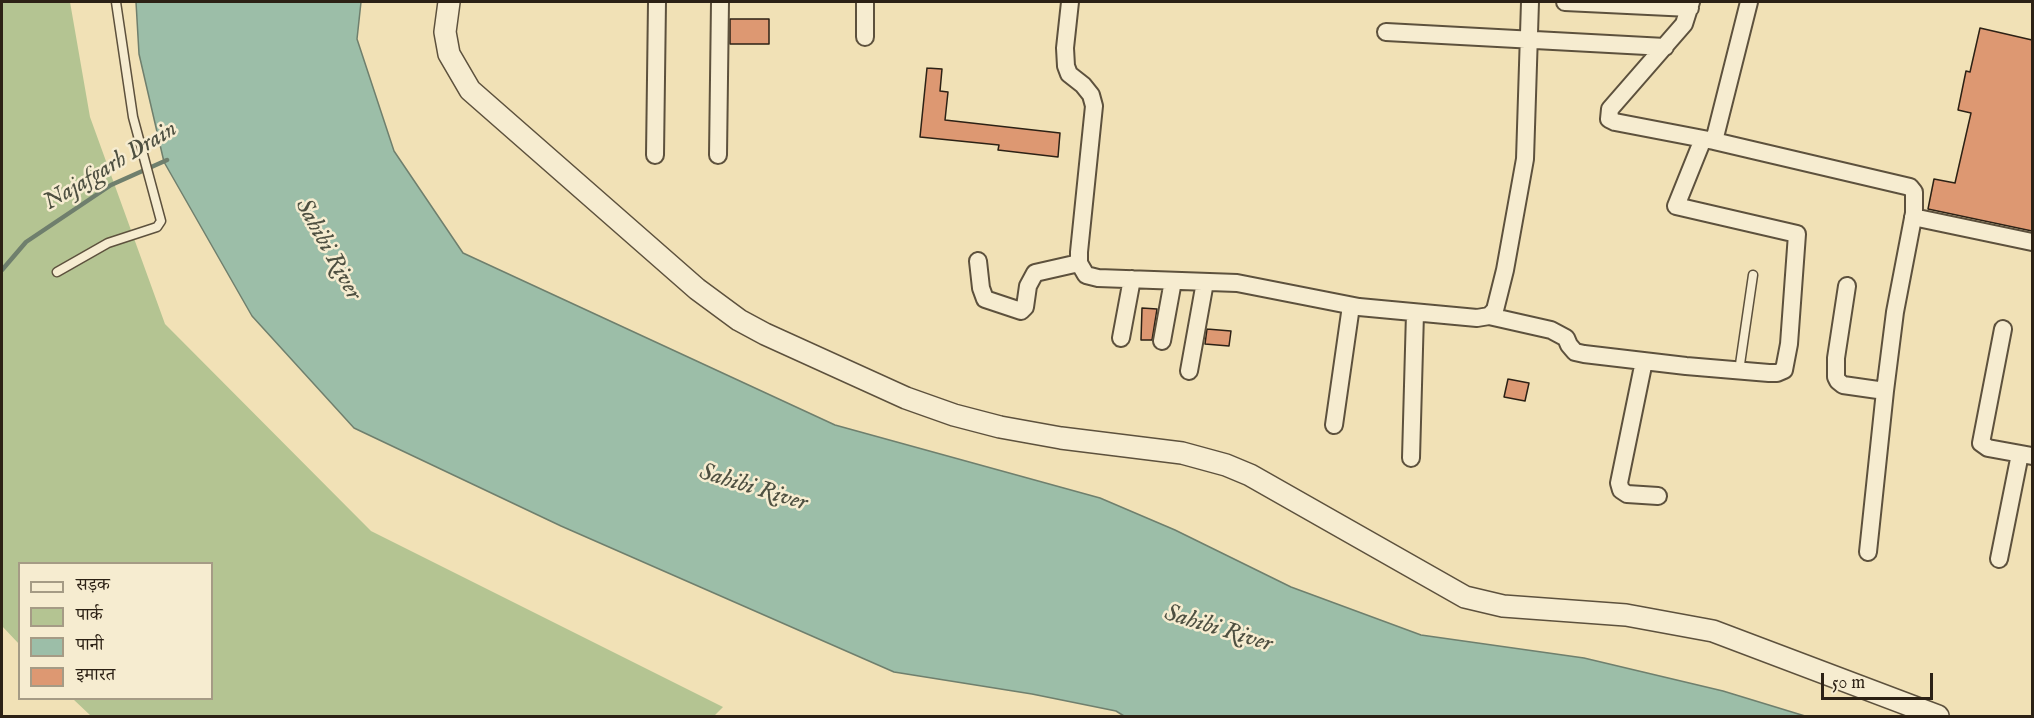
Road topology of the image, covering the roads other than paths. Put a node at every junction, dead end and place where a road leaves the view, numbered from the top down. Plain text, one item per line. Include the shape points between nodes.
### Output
1 (116, 2) edge
2 (448, 2) edge
3 (657, 2) edge
4 (720, 2) edge
5 (865, 2) edge
6 (1070, 2) edge
7 (1530, 2) edge
8 (1565, 2) edge
9 (1749, 2) edge
10 (1691, 5) edge
11 (1386, 33) dead end
12 (865, 37) dead end
13 (1530, 41) junction
14 (1665, 47) junction
15 (1709, 140) junction
16 (655, 155) dead end
17 (718, 155) dead end
18 (1913, 217) junction
19 (2032, 242) edge
20 (978, 261) dead end
21 (1079, 263) junction
22 (57, 273) dead end
23 (1753, 275) dead end
24 (1132, 279) junction
25 (1173, 281) junction
26 (1205, 282) junction
27 (1847, 286) dead end
28 (1351, 306) junction
29 (1415, 313) junction
30 (1489, 316) junction
31 (2002, 329) dead end
32 (1121, 338) dead end
33 (1162, 341) dead end
34 (1644, 361) junction
35 (1189, 371) dead end
36 (1739, 371) junction
37 (1885, 391) junction
38 (1334, 425) dead end
39 (2026, 455) edge
40 (1411, 458) dead end
41 (1658, 496) dead end
42 (1868, 552) dead end
43 (1999, 559) dead end
44 (1938, 717) edge

1 - 22 lane via 133,117 160,221 157,227 108,243
2 - 44 street via 445,32 449,54 470,90 697,289 765,334 906,398 954,415 1061,438 1182,453 1226,465 1465,597 1503,606 1626,615 1713,631
3 - 16 street
4 - 17 street
5 - 12 street
6 - 21 street via 1066,66 1091,95 1094,106
7 - 13 street
8 - 10 street
9 - 15 street
10 - 14 street via 1684,24
11 - 13 street
13 - 14 street
13 - 30 street via 1526,159 1499,296
14 - 15 street via 1610,109 1609,119
15 - 18 street via 1910,187 1915,199
15 - 36 street via 1676,206 1797,234 1784,369 1777,373
18 - 19 street
18 - 37 street
20 - 21 street via 985,298 1021,311 1035,273
21 - 24 street via 1086,275
23 - 36 lane
24 - 25 street
24 - 32 street
25 - 26 street
25 - 33 street
26 - 28 street via 1256,286
26 - 35 street
27 - 37 street via 1836,377 1843,385
28 - 29 street
28 - 38 street
29 - 30 street
29 - 40 street
30 - 34 street via 1551,330 1566,338 1575,352
31 - 39 street via 1981,441 1988,448
34 - 36 street
34 - 41 street via 1619,483 1627,494
37 - 42 street
39 - 43 street

